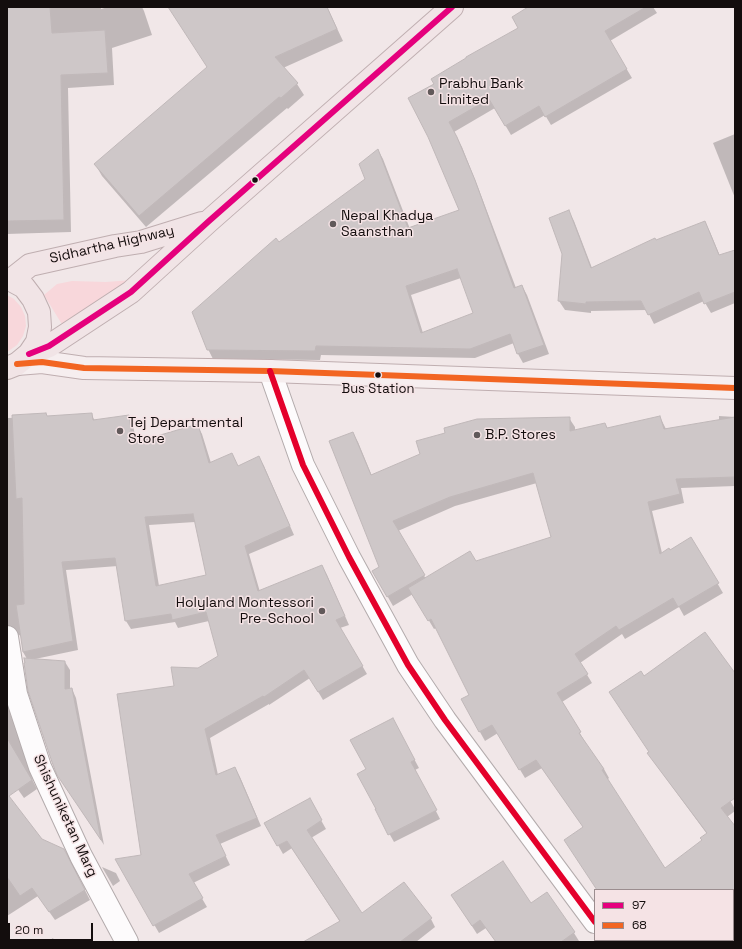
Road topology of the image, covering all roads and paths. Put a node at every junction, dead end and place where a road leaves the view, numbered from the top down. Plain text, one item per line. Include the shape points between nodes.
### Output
1 (452, 7) edge
2 (209, 221) junction
3 (9, 280) edge
4 (17, 362) edge
5 (270, 371) junction
6 (735, 388) edge
7 (7, 637) edge
8 (594, 921) edge
9 (127, 942) edge

1 - 2 highway
2 - 3 highway, Sidhartha Highway via 141,242 30,264
2 - 4 highway, Sidhartha Highway via 131,292 49,346
3 - 4 highway via 24,287 39,312 37,342
4 - 5 main road via 42,362 84,368
5 - 6 main road
5 - 8 street via 303,465 349,558 408,665 445,720
7 - 9 street, Shishuniketan Marg via 16,694 40,767 81,856

